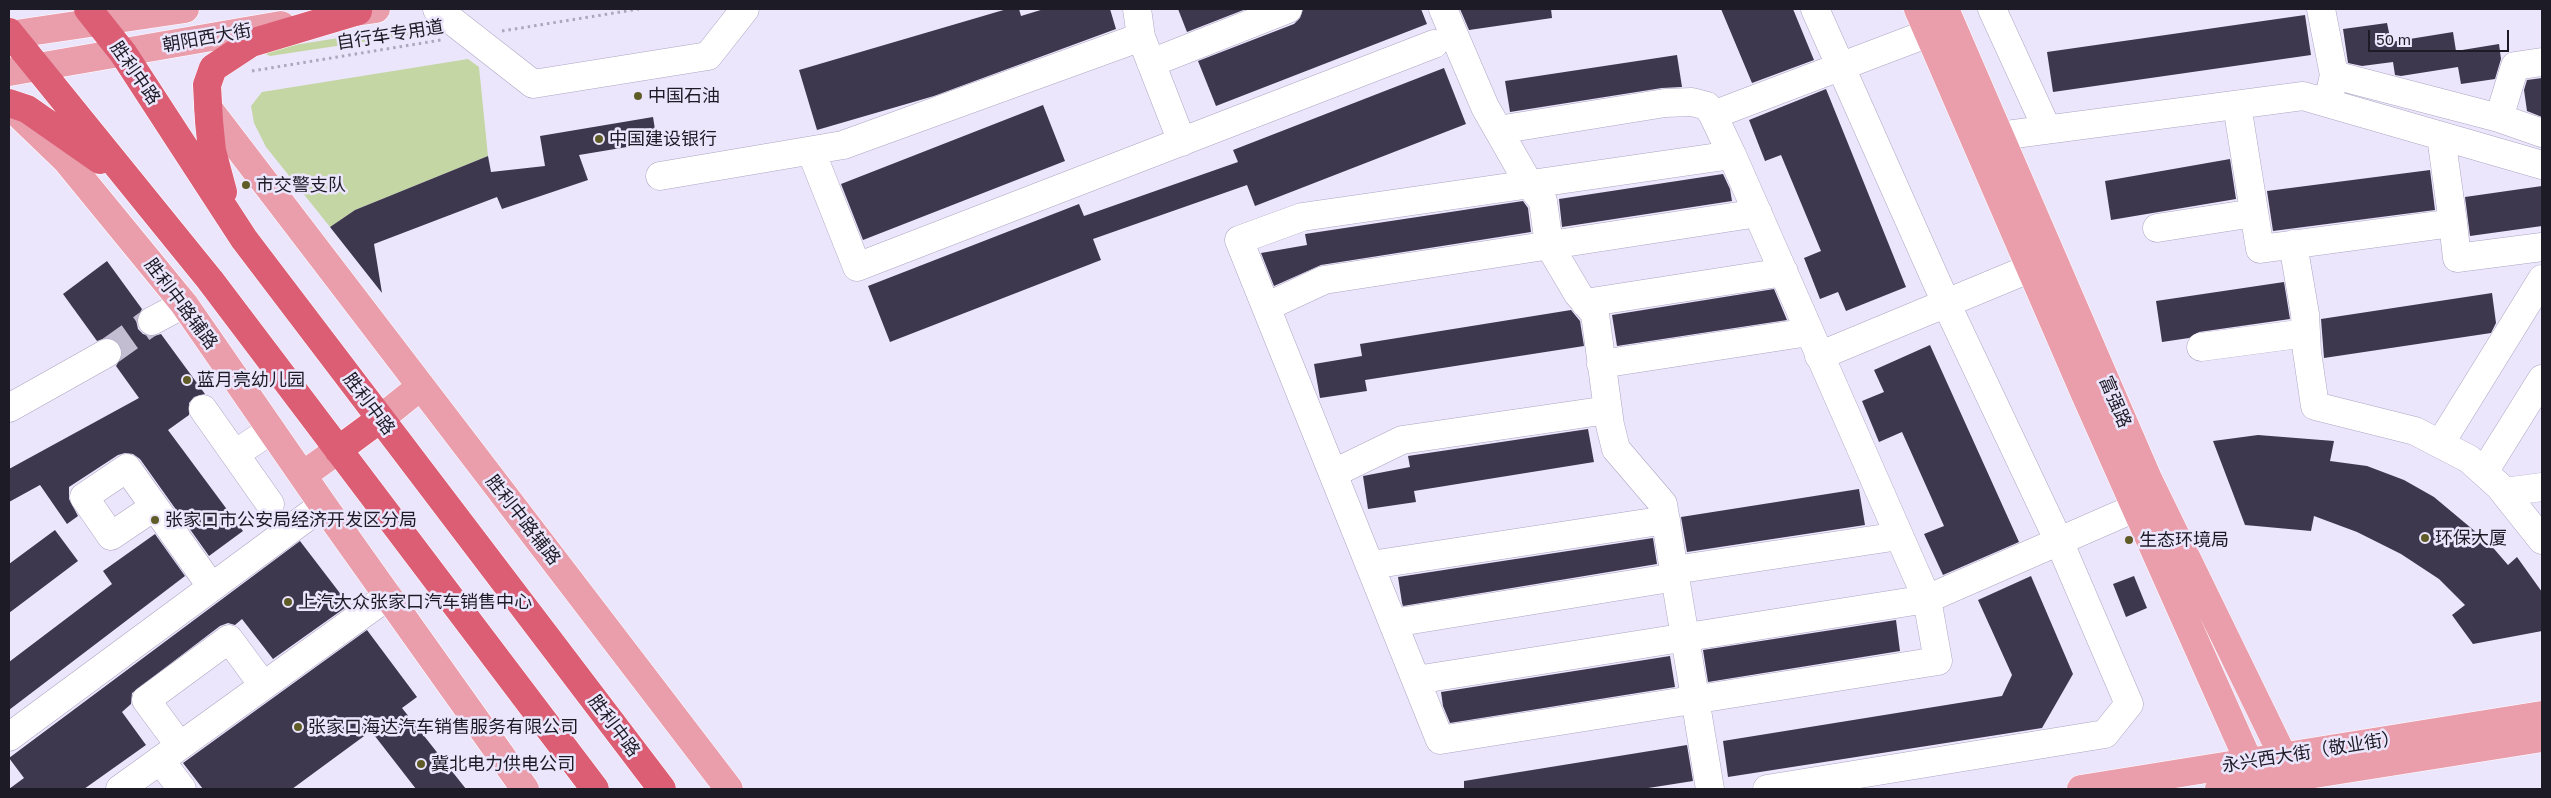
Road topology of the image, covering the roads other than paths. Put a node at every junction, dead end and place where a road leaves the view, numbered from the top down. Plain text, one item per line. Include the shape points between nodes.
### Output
1 (185, 9) edge
2 (437, 9) edge
3 (745, 9) edge
4 (1137, 9) edge
5 (1288, 9) edge
6 (1443, 9) edge
7 (1815, 9) edge
8 (1945, 9) edge
9 (1992, 9) edge
10 (2321, 9) edge
11 (367, 10) edge
12 (93, 15) edge
13 (1923, 21) edge
14 (9, 34) edge
15 (1141, 37) junction
16 (1434, 44) dead end
17 (123, 53) junction
18 (2542, 62) edge
19 (1151, 63) junction
20 (37, 67) junction
21 (1841, 67) junction
22 (9, 72) edge
23 (2334, 75) junction
24 (9, 103) edge
25 (2329, 103) junction
26 (2237, 105) junction
27 (208, 108) junction
28 (1713, 115) junction
29 (2499, 118) junction
30 (2048, 129) junction
31 (1498, 130) junction
32 (2542, 133) edge
33 (1999, 136) junction
34 (2441, 136) junction
35 (1182, 142) junction
36 (810, 151) junction
37 (1732, 154) junction
38 (2542, 165) edge
39 (660, 176) dead end
40 (1529, 184) junction
41 (133, 185) junction
42 (1758, 213) junction
43 (2254, 213) junction
44 (2453, 223) junction
45 (2157, 228) dead end
46 (244, 239) junction
47 (2293, 244) junction
48 (1549, 245) junction
49 (2542, 247) edge
50 (2030, 268) junction
51 (1784, 272) junction
52 (2542, 279) edge
53 (210, 280) junction
54 (1585, 303) junction
55 (1946, 303) junction
56 (184, 304) junction
57 (1266, 307) junction
58 (152, 322) tunnel mouth
59 (2306, 332) junction
60 (1814, 344) junction
61 (2201, 347) dead end
62 (106, 353) tunnel mouth
63 (1602, 364) junction
64 (2542, 379) edge
65 (420, 387) junction
66 (9, 408) edge
67 (203, 409) dead end
68 (1608, 410) junction
69 (380, 419) junction
70 (271, 430) junction
71 (2440, 444) junction
72 (338, 450) junction
73 (235, 454) junction
74 (2484, 472) junction
75 (1334, 473) junction
76 (303, 475) junction
77 (2542, 487) edge
78 (2512, 491) dead end
79 (270, 504) dead end
80 (323, 505) junction
81 (154, 507) dead end
82 (2136, 508) junction
83 (1666, 520) junction
84 (1899, 536) junction
85 (2542, 540) edge
86 (2058, 541) junction
87 (1371, 565) junction
88 (1675, 574) junction
89 (211, 586) junction
90 (388, 596) junction
91 (1927, 600) junction
92 (1394, 623) junction
93 (1686, 637) junction
94 (1416, 680) junction
95 (263, 685) junction
96 (1696, 699) junction
97 (2542, 715) edge
98 (9, 737) edge
99 (2542, 738) edge
100 (170, 753) junction
101 (2291, 775) edge
102 (2255, 778) edge
103 (120, 789) edge
104 (182, 789) edge
105 (525, 789) edge
106 (595, 789) edge
107 (662, 789) edge
108 (729, 789) edge
109 (1710, 789) edge
110 (1767, 789) edge
111 (2081, 789) edge
112 (2218, 789) edge

1 - 12 main road, 朝阳西大街
2 - 3 street via 533,84 708,56
4 - 15 street
5 - 19 street
6 - 31 street via 1485,108
7 - 21 street
8 - 33 main road, 富强路
9 - 30 street
10 - 23 street
11 - 17 main road, 朝阳西大街
11 - 27 highway via 251,43 214,68 207,85
12 - 14 main road, 朝阳西大街
12 - 17 highway, 胜利中路
13 - 21 street
13 - 50 main road, 富强路
14 - 20 highway
15 - 19 street
15 - 36 street via 843,145
16 - 35 street
17 - 20 main road, 朝阳西大街
17 - 46 highway, 胜利中路
18 - 29 street via 2515,66
19 - 35 street
20 - 22 main road, 朝阳西大街
20 - 41 highway
21 - 28 street
21 - 55 street
23 - 25 street
23 - 29 street
24 - 41 highway via 27,108
24 - 56 main road, 胜利中路辅路 via 66,160
25 - 26 street via 2303,96
25 - 34 street
26 - 30 street
26 - 43 street
27 - 46 highway via 212,151 221,186
27 - 65 main road, 胜利中路辅路
28 - 31 street via 1707,106 1692,102 1665,103
28 - 37 street
29 - 32 street
30 - 33 street
31 - 40 street
33 - 101 main road, 富强路 via 2149,482
34 - 38 street
34 - 44 street
35 - 36 street via 857,267
36 - 39 street
37 - 40 street
37 - 42 street
40 - 48 street via 1542,201
40 - 57 street via 1302,217 1239,240
41 - 53 highway
42 - 48 street
42 - 51 street
43 - 45 street
43 - 47 street via 2260,249
44 - 47 street
44 - 49 street via 2458,258
46 - 69 highway, 胜利中路
47 - 59 street
48 - 54 street
48 - 57 street via 1324,280
50 - 55 street
50 - 82 main road, 富强路
51 - 54 street
51 - 60 street
52 - 71 street
53 - 56 main road
53 - 72 highway
54 - 63 street via 1595,314
55 - 60 street
55 - 86 street
56 - 58 street
56 - 70 main road, 胜利中路辅路
57 - 75 street
59 - 61 street
59 - 71 street via 2314,406 2415,432
60 - 63 street
60 - 84 street
62 - 66 street
63 - 68 street
64 - 74 street
65 - 69 main road
65 - 108 main road, 胜利中路辅路
67 - 73 street
68 - 75 street via 1402,440
68 - 83 street via 1616,449 1663,504
69 - 72 highway
69 - 107 highway, 胜利中路
70 - 73 street
70 - 76 main road, 胜利中路辅路
71 - 74 street via 2469,459
72 - 76 main road
72 - 106 highway
73 - 79 street
74 - 85 street
75 - 87 street
76 - 80 main road, 胜利中路辅路
77 - 78 street
80 - 89 street
80 - 90 main road, 胜利中路辅路
81 - 89 street
82 - 86 street
82 - 102 main road, 富强路
83 - 87 street
83 - 88 street
84 - 88 street
84 - 91 street
86 - 91 street
86 - 110 street via 2129,704 2105,734
87 - 92 street
88 - 92 street
88 - 93 street
89 - 98 street
90 - 95 street
90 - 105 main road, 胜利中路辅路
91 - 93 street
91 - 96 street via 1938,661
92 - 94 street
93 - 94 street
93 - 96 street
94 - 96 street via 1440,740
95 - 100 street
95 - 100 street via 229,639 146,700
96 - 109 street
97 - 101 main road, 永兴西大街（敬业街）
99 - 101 main road, 永兴西大街（敬业街）
100 - 103 street
100 - 104 street
101 - 102 main road, 永兴西大街（敬业街）
102 - 111 main road, 永兴西大街（敬业街）
102 - 112 main road, 永兴西大街（敬业街）

